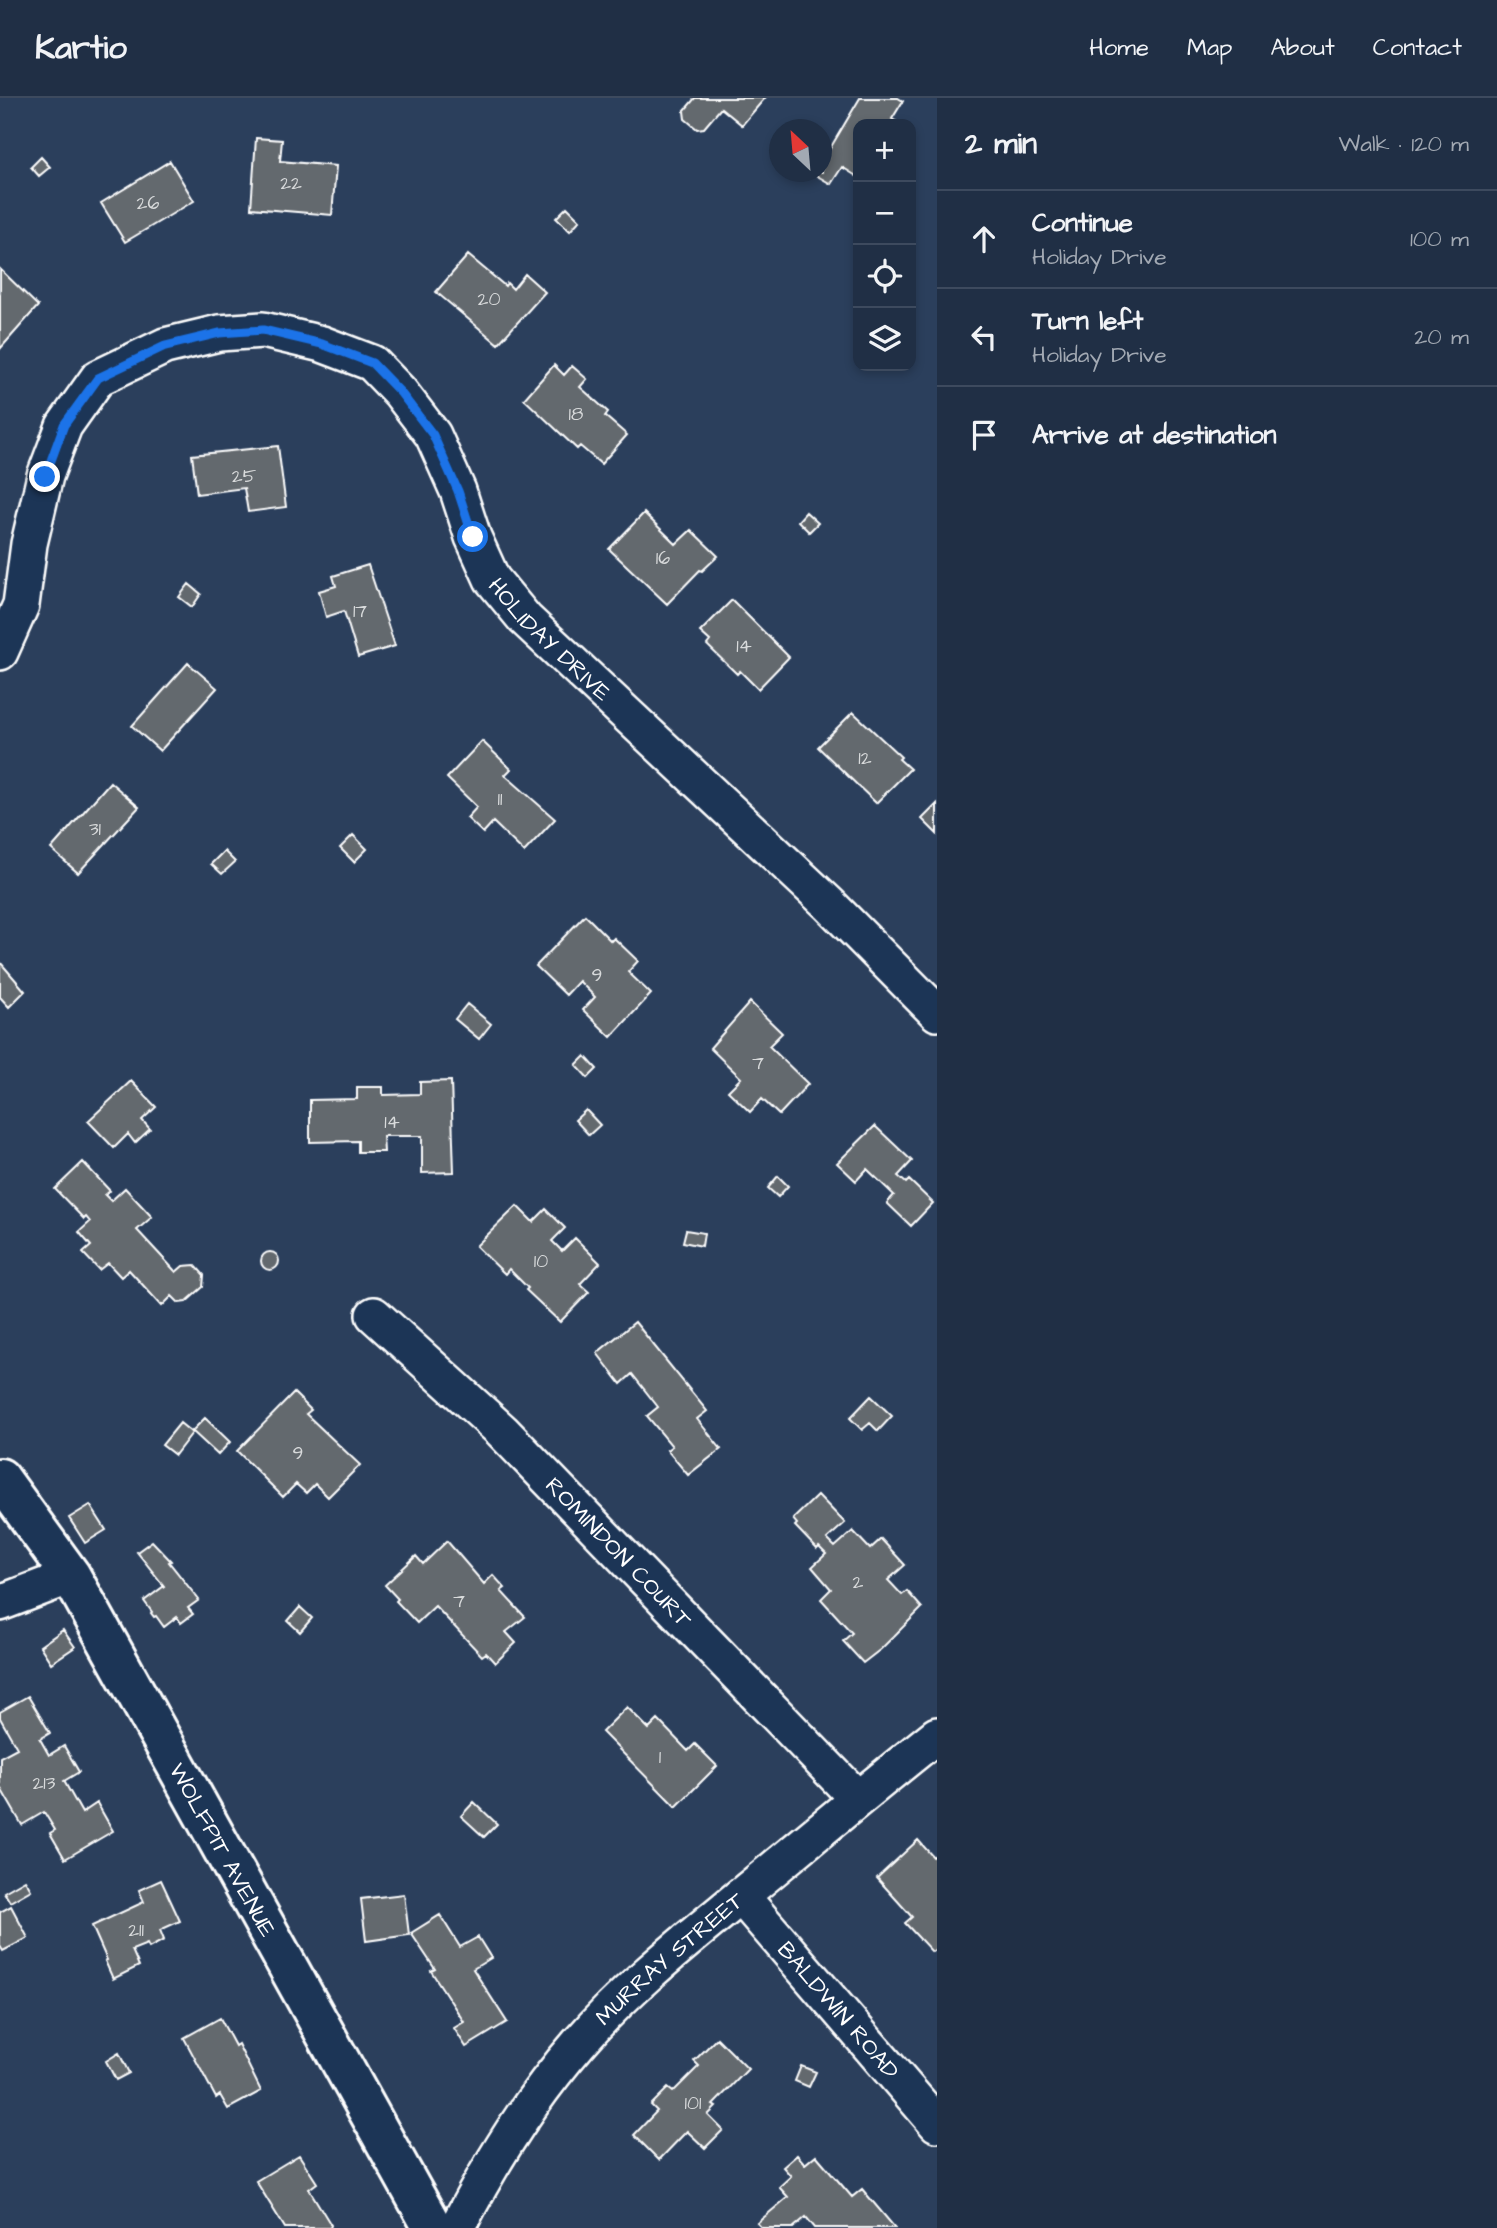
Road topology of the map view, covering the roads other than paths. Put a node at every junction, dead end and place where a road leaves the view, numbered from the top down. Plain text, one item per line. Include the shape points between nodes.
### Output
1 (0, 652) edge
2 (937, 1013) edge
3 (374, 1315) dead end
4 (0, 1478) edge
5 (71, 1576) junction
6 (0, 1603) edge
7 (937, 1735) edge
8 (858, 1798) junction
9 (741, 1896) junction
10 (937, 2124) edge
11 (433, 2228) edge
12 (457, 2228) edge

1 - 2 street, HOLIDAY DRIVE via 21,605 45,477 64,425 98,378 165,346 219,333 263,330 322,344 372,363 433,435 492,579 525,619 830,904
3 - 8 street, ROMINDON COURT via 502,1431
4 - 5 street, WOLFPIT AVENUE
5 - 6 street
5 - 11 street, WOLFPIT AVENUE
7 - 8 street, MURRAY STREET
8 - 9 street, MURRAY STREET
9 - 10 street, BALDWIN ROAD
9 - 12 street, MURRAY STREET via 647,1975 580,2042 513,2131

